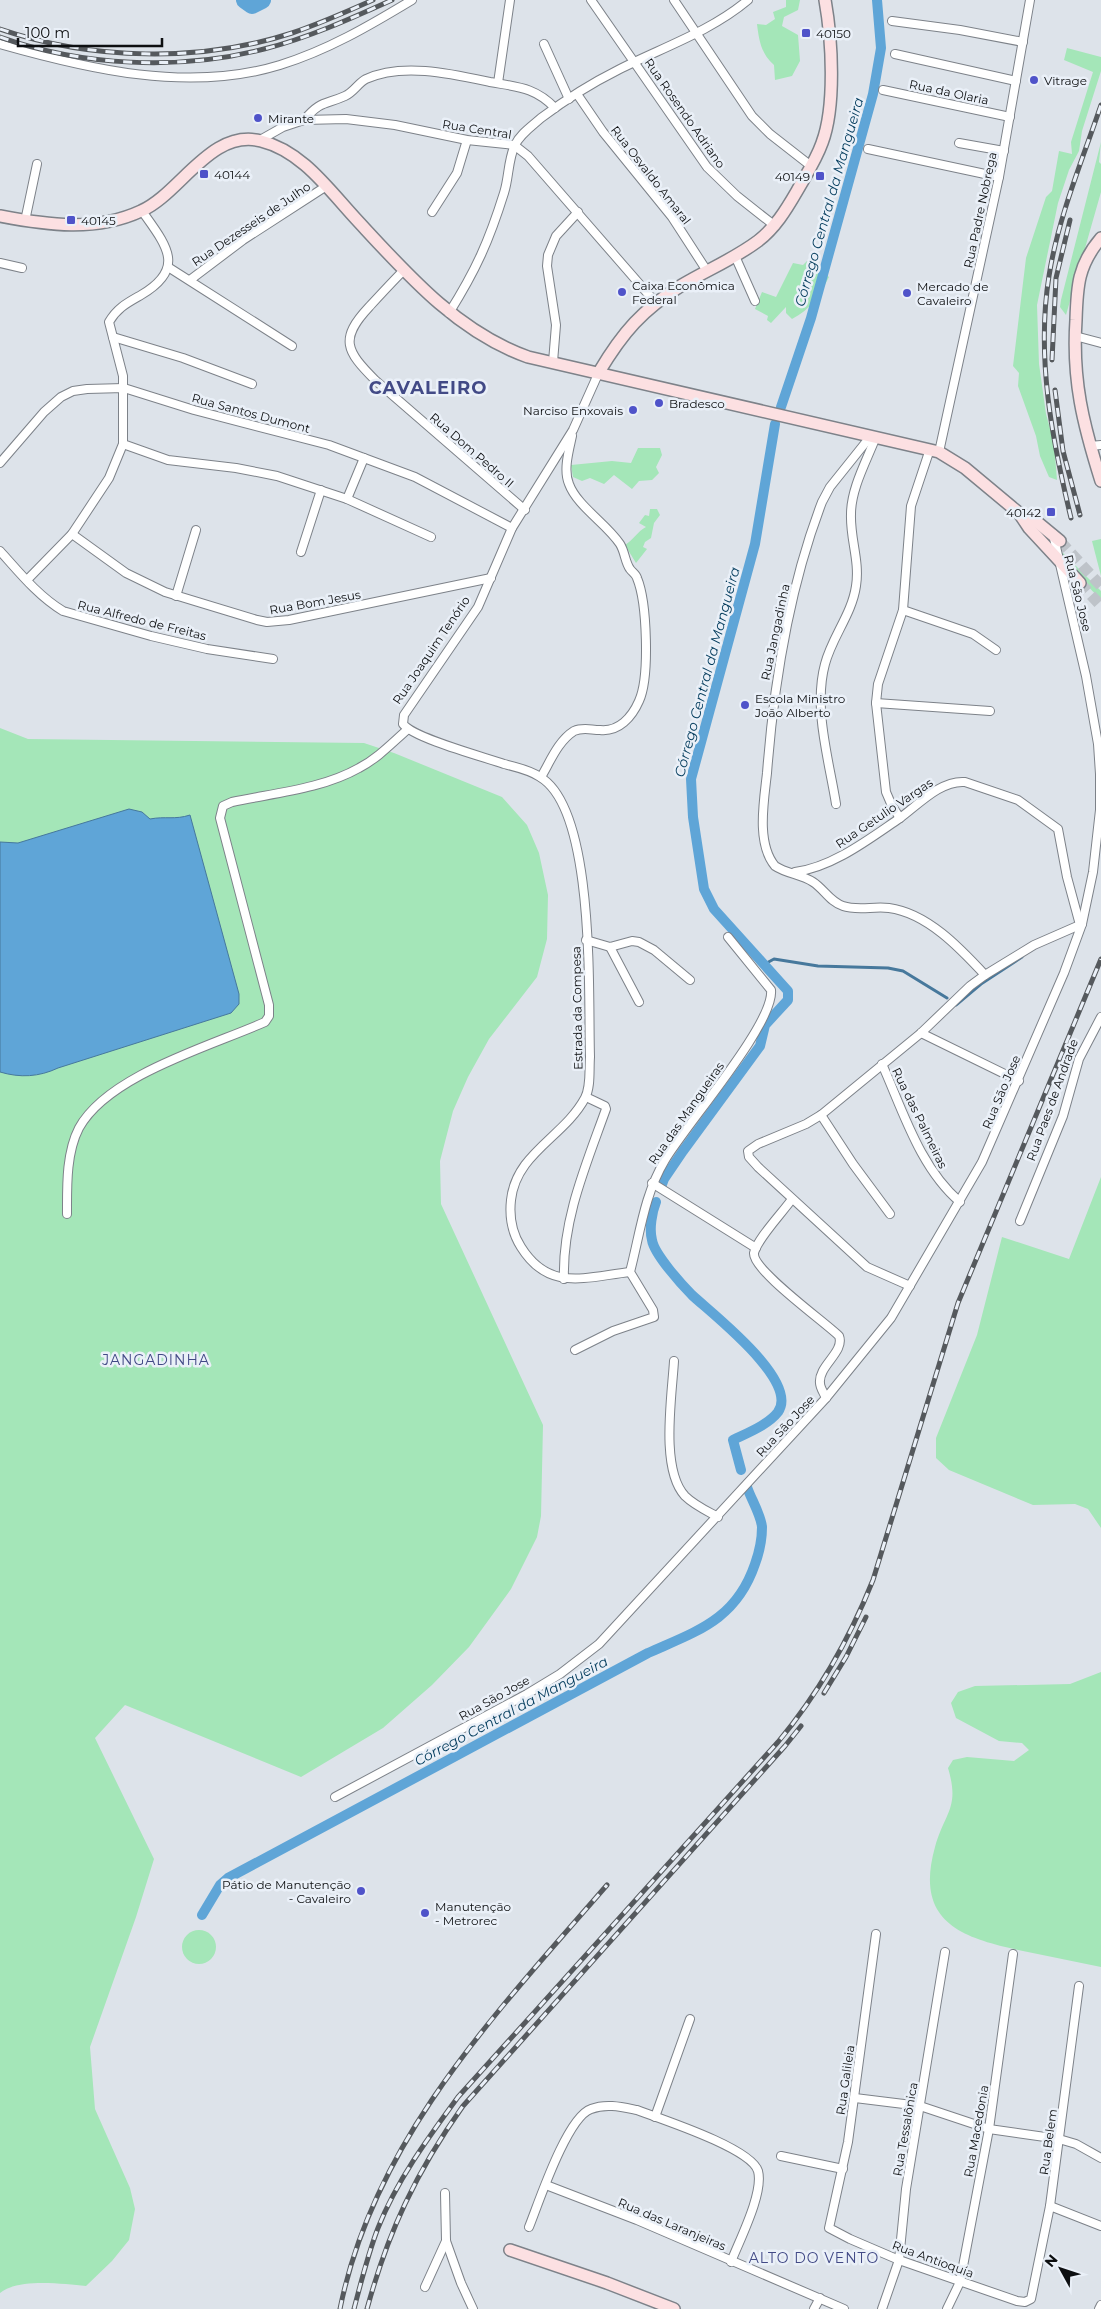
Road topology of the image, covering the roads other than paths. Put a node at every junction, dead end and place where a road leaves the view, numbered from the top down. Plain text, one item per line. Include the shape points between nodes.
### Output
1 (412, 0) edge
2 (510, 0) edge
3 (591, 0) edge
4 (674, 0) edge
5 (748, 0) edge
6 (825, 0) edge
7 (1030, 0) edge
8 (892, 21) dead end
9 (695, 33) junction
10 (1024, 42) junction
11 (0, 44) edge
12 (544, 44) dead end
13 (895, 54) dead end
14 (635, 62) junction
15 (1016, 81) junction
16 (498, 84) junction
17 (882, 90) dead end
18 (577, 94) junction
19 (569, 99) junction
20 (555, 108) junction
21 (1010, 117) junction
22 (304, 120) junction
23 (260, 140) junction
24 (467, 140) junction
25 (959, 143) dead end
26 (514, 145) junction
27 (868, 150) dead end
28 (1004, 151) junction
29 (37, 164) dead end
30 (811, 166) junction
31 (999, 177) junction
32 (325, 187) junction
33 (142, 211) junction
34 (432, 212) dead end
35 (578, 212) junction
36 (0, 216) edge
37 (25, 221) junction
38 (774, 226) junction
39 (1101, 238) edge
40 (735, 256) junction
41 (0, 263) edge
42 (168, 267) junction
43 (22, 268) dead end
44 (404, 270) junction
45 (706, 271) junction
46 (190, 280) junction
47 (755, 301) dead end
48 (656, 303) junction
49 (449, 313) junction
50 (1075, 336) junction
51 (113, 337) junction
52 (1101, 343) edge
53 (292, 346) dead end
54 (553, 362) junction
55 (599, 372) junction
56 (252, 384) dead end
57 (124, 388) junction
58 (573, 430) junction
59 (872, 438) junction
60 (123, 444) junction
61 (1095, 445) edge
62 (935, 451) junction
63 (364, 458) junction
64 (0, 462) edge
65 (1101, 481) edge
66 (321, 490) junction
67 (347, 499) junction
68 (525, 510) junction
69 (1019, 513) junction
70 (512, 528) junction
71 (196, 530) dead end
72 (72, 534) junction
73 (431, 537) dead end
74 (1056, 538) joint
75 (0, 550) edge
76 (301, 552) dead end
77 (1056, 556) junction
78 (491, 578) junction
79 (27, 580) junction
80 (1080, 583) tunnel mouth
81 (176, 596) junction
82 (903, 610) junction
83 (996, 650) dead end
84 (273, 659) dead end
85 (876, 703) junction
86 (990, 711) dead end
87 (405, 726) junction
88 (541, 777) junction
89 (836, 804) dead end
90 (900, 818) junction
91 (789, 872) junction
92 (1081, 924) junction
93 (728, 937) dead end
94 (586, 940) junction
95 (610, 947) junction
96 (985, 975) junction
97 (690, 980) dead end
98 (639, 1002) dead end
99 (1101, 1017) edge
100 (921, 1033) junction
101 (882, 1064) junction
102 (1019, 1081) junction
103 (586, 1097) junction
104 (821, 1115) junction
105 (652, 1183) junction
106 (792, 1199) junction
107 (960, 1202) junction
108 (67, 1214) dead end
109 (890, 1214) dead end
110 (1020, 1220) dead end
111 (756, 1248) junction
112 (630, 1272) junction
113 (564, 1280) junction
114 (910, 1286) junction
115 (575, 1350) dead end
116 (674, 1361) dead end
117 (826, 1398) junction
118 (718, 1517) junction
119 (335, 1797) dead end
120 (876, 1934) dead end
121 (945, 1952) dead end
122 (1013, 1954) dead end
123 (1079, 1986) dead end
124 (690, 2019) dead end
125 (854, 2098) junction
126 (920, 2106) junction
127 (655, 2117) junction
128 (989, 2129) junction
129 (1060, 2139) junction
130 (780, 2156) dead end
131 (1101, 2158) edge
132 (843, 2169) junction
133 (546, 2185) junction
134 (446, 2193) dead end
135 (1050, 2206) junction
136 (1101, 2226) edge
137 (529, 2227) dead end
138 (829, 2228) joint
139 (446, 2241) junction
140 (510, 2250) dead end
141 (899, 2260) junction
142 (731, 2262) junction
143 (960, 2282) junction
144 (425, 2287) dead end
145 (820, 2298) junction
146 (1031, 2300) joint
147 (1101, 2305) edge
148 (474, 2309) edge
149 (674, 2309) edge
150 (814, 2309) edge
151 (844, 2309) edge
152 (882, 2309) edge
153 (947, 2309) edge
154 (1099, 2309) edge

1 - 11 street via 343,40 278,66 210,78 179,78 86,65
2 - 16 street
3 - 14 street, Rua Rosendo Adriano
4 - 9 street
5 - 9 street
6 - 30 main road, Rua Joaquim Tenório via 830,114
7 - 10 street, Rua Padre Nobrega
8 - 10 street
9 - 14 street
9 - 30 street via 752,116
10 - 15 street, Rua Padre Nobrega
12 - 19 street
13 - 15 street
14 - 18 street
14 - 38 street, Rua Rosendo Adriano via 707,167
15 - 21 street, Rua Padre Nobrega
16 - 20 street via 534,91
16 - 22 street via 441,72 408,71 376,76 364,80 347,95 318,105
17 - 21 street, Rua da Olaria
18 - 19 street
18 - 45 street, Rua Osvaldo Amaral via 603,132 663,205
19 - 20 street
20 - 26 street
21 - 28 street, Rua Padre Nobrega
22 - 23 street, Rua Central via 282,127
22 - 24 street, Rua Central via 370,121
23 - 32 main road via 289,153
23 - 33 main road via 248,139 217,149
24 - 26 street, Rua Central
24 - 34 street via 457,173
25 - 28 street
26 - 35 street, Rua Central via 528,156
26 - 49 street via 506,186 489,241 468,284
27 - 31 street
28 - 31 street, Rua Padre Nobrega
29 - 37 street
30 - 38 main road, Rua Joaquim Tenório
31 - 62 street, Rua Padre Nobrega
32 - 44 main road
32 - 46 street, Rua Dezesseis de Julho via 243,240
33 - 37 main road via 93,224 69,226
33 - 42 street via 165,244 170,258
35 - 48 street, Rua Central
35 - 54 street via 556,236 548,255 556,325
36 - 37 main road
38 - 40 main road, Rua Joaquim Tenório
39 - 50 main road via 1080,274
40 - 45 main road, Rua Joaquim Tenório
40 - 47 street
41 - 43 street
42 - 46 street
42 - 51 street via 155,286 115,312 109,322
44 - 49 main road
44 - 68 street, Rua Dom Pedro II via 350,331 356,360
45 - 48 main road, Rua Joaquim Tenório
46 - 53 street
48 - 55 main road, Rua Joaquim Tenório via 623,333
49 - 54 main road via 509,350
50 - 52 street
50 - 61 main road via 1078,399
51 - 56 street via 183,358
51 - 57 street via 122,364
54 - 55 main road
55 - 58 street, Rua Joaquim Tenório
55 - 59 main road
57 - 60 street
57 - 63 street, Rua Santos Dumont via 186,408 329,445
57 - 64 street, Rua Santos Dumont via 73,391 61,397
58 - 68 street, Rua Joaquim Tenório
58 - 88 street via 568,484 621,546 637,576 645,626 645,684 634,712 623,724 611,730 575,730 557,748
59 - 62 main road
59 - 89 street via 851,512 858,570 856,589 831,646 821,684
59 - 91 street, Rua Jangadinha via 830,487 822,502 799,578 777,671 764,824 771,861
60 - 66 street via 168,460 257,472
60 - 72 street via 110,478
61 - 65 main road
62 - 69 main road via 965,468
62 - 82 street, Rua Padre Nobrega via 911,506
63 - 67 street
63 - 70 street, Rua Santos Dumont via 415,477
66 - 67 street
66 - 76 street
67 - 73 street
68 - 70 street, Rua Joaquim Tenório
69 - 74 main road via 1037,522
69 - 77 main road
70 - 78 street, Rua Joaquim Tenório
71 - 81 street
72 - 79 street
72 - 81 street, Rua Bom Jesus via 126,573
74 - 77 street, Rua São Jose
75 - 79 street, Rua Alfredo de Freitas
77 - 80 main road
77 - 92 street, Rua São Jose via 1086,676 1098,744 1100,810 1093,872
78 - 81 street, Rua Bom Jesus via 277,622 257,620
78 - 87 street, Rua Joaquim Tenório via 469,622 404,715
79 - 84 street, Rua Alfredo de Freitas via 52,604 74,615 207,649
82 - 83 street via 973,634
82 - 85 street, Rua Padre Nobrega via 878,684
85 - 86 street
85 - 90 street, Rua Padre Nobrega via 886,792
87 - 88 street, Estrada da Compesa
87 - 108 street via 380,754 340,777 223,806 220,818 269,1005 269,1016 264,1022 184,1055 117,1089 94,1109 79,1128 71,1155
88 - 94 street, Estrada da Compesa via 556,793 574,832 584,881
90 - 91 street, Rua Getulio Vargas via 832,860 810,870
90 - 92 street, Rua Getulio Vargas via 945,786 958,781 1018,800 1058,829 1067,877
91 - 96 street, Rua Jangadinha via 815,883 840,906 887,908 910,914 944,936
92 - 96 street via 1034,945
92 - 102 street, Rua São Jose
93 - 105 street, Rua das Mangueiras via 771,990 770,1004 728,1074 666,1158
94 - 95 street
94 - 103 street, Estrada da Compesa via 590,1057
95 - 97 street via 639,942 654,950
95 - 98 street
96 - 100 street
99 - 110 street, Rua Paes de Andrade via 1079,1059 1063,1116
100 - 101 street
100 - 102 street
101 - 104 street
101 - 107 street, Rua das Palmeiras via 926,1162 941,1184
102 - 107 street, Rua São Jose via 996,1134
103 - 113 street via 606,1109 570,1218
103 - 113 street via 568,1121 532,1155 512,1189 511,1226 516,1239 535,1265
104 - 106 street via 758,1144 747,1154
104 - 109 street
105 - 111 street
105 - 112 street, Rua das Mangueiras
106 - 111 street
106 - 114 street via 867,1267
107 - 114 street, Rua São Jose
111 - 117 street via 755,1261 761,1268 839,1336 839,1344 821,1376
112 - 113 street
112 - 115 street via 654,1317 613,1331
114 - 117 street, Rua São Jose via 870,1346
116 - 118 street via 670,1435 673,1471 685,1496
117 - 118 street, Rua São Jose
118 - 119 street, Rua São Jose via 619,1624 582,1658 527,1694
120 - 125 street, Rua Galileia
121 - 126 street, Rua Tessalônica
122 - 128 street, Rua Macedonia
123 - 129 street, Rua Belem
124 - 127 street
125 - 126 street
125 - 132 street, Rua Galileia
126 - 128 street
126 - 141 street, Rua Tessalônica via 906,2190
127 - 133 street via 624,2108 599,2107 583,2113 575,2122
127 - 142 street via 729,2146 753,2162 758,2171 752,2210
128 - 129 street
128 - 143 street, Rua Macedonia
129 - 131 street
129 - 135 street, Rua Belem
130 - 132 street
132 - 138 street, Rua Galileia
133 - 137 street
133 - 142 street, Rua das Laranjeiras via 638,2220
134 - 139 street
135 - 136 street
135 - 146 street, Rua Belem
138 - 141 street, Rua Antioquia
139 - 144 street
139 - 148 street
140 - 149 main road
141 - 143 street, Rua Antioquia
141 - 152 street, Rua Tessalônica
142 - 145 street, Rua das Laranjeiras
143 - 146 street, Rua Antioquia via 1017,2301
143 - 153 street, Rua Macedonia
145 - 150 street
145 - 151 street, Rua das Laranjeiras
147 - 154 street

